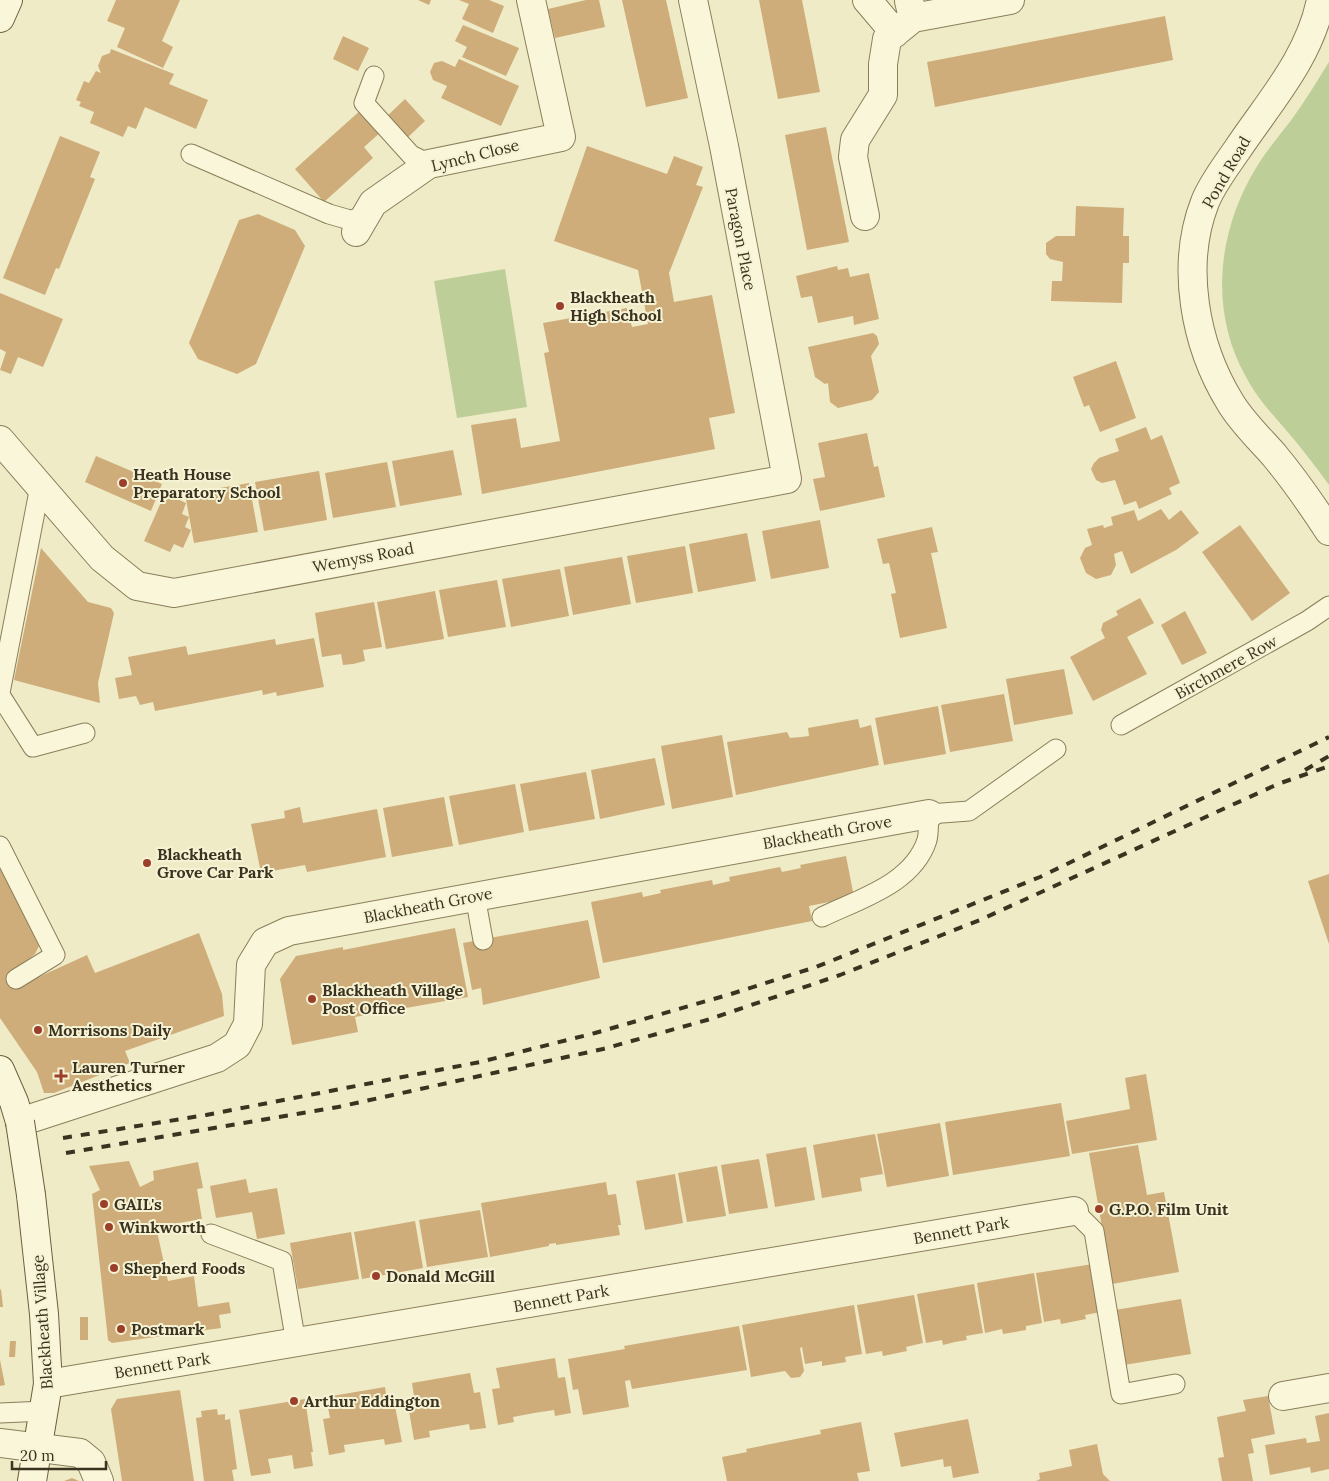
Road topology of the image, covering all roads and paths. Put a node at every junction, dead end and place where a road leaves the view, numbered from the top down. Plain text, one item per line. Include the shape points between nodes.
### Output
1 (8, 0) edge
2 (531, 0) edge
3 (693, 0) edge
4 (867, 0) edge
5 (1010, 0) edge
6 (1321, 0) edge
7 (905, 17) edge
8 (0, 18) edge
9 (374, 76) dead end
10 (191, 154) dead end
11 (429, 164) junction
12 (865, 216) dead end
13 (360, 224) joint
14 (0, 440) edge
15 (787, 479) joint
16 (40, 486) junction
17 (1329, 531) edge
18 (1329, 606) edge
19 (0, 694) edge
20 (1121, 725) dead end
21 (85, 733) dead end
22 (1056, 749) dead end
23 (929, 814) junction
24 (0, 846) edge
25 (475, 896) junction
26 (822, 917) dead end
27 (483, 940) dead end
28 (16, 979) dead end
29 (0, 1070) edge
30 (20, 1122) junction
31 (1074, 1211) joint
32 (211, 1234) dead end
33 (296, 1343) junction
34 (48, 1384) junction
35 (1175, 1384) dead end
36 (1329, 1388) edge
37 (1283, 1396) dead end
38 (45, 1411) junction
39 (0, 1413) edge
40 (0, 1444) edge
41 (38, 1448) junction
42 (32, 1481) edge
43 (99, 1481) edge

1 - 8 street
2 - 11 street, Lynch Close via 561,136
3 - 15 street, Paragon Place
4 - 7 street
5 - 7 street
6 - 17 street, Pond Road via 1313,32 1297,65 1230,160 1205,202 1193,254 1195,313 1208,361 1230,404 1276,457
7 - 12 street via 887,39 882,64 883,95 855,140 853,157
9 - 11 lane via 364,103 411,155
10 - 13 lane via 329,214
11 - 13 street, Lynch Close via 373,203
14 - 16 street, Wemyss Road
15 - 16 street, Wemyss Road via 174,593 137,586 109,564
16 - 19 lane
18 - 20 lane, Birchmere Row
19 - 21 lane via 33,747
22 - 23 lane via 969,810
23 - 25 street, Blackheath Grove
23 - 26 lane via 928,839 916,863 893,883
24 - 28 lane via 55,955
25 - 27 lane
25 - 30 street, Blackheath Grove via 289,931 265,942 251,965 248,1024 237,1045 217,1058
29 - 30 street, Blackheath Village
30 - 34 street, Blackheath Village, bridge via 44,1314
31 - 33 street, Bennett Park
31 - 35 lane via 1094,1231 1121,1394
32 - 33 lane via 282,1261
33 - 34 street, Bennett Park
34 - 38 street, Blackheath Village
36 - 37 street
38 - 39 lane
38 - 41 street, Blackheath Village
40 - 41 street
41 - 42 street, Blackheath Village
41 - 43 street via 80,1453 91,1462

